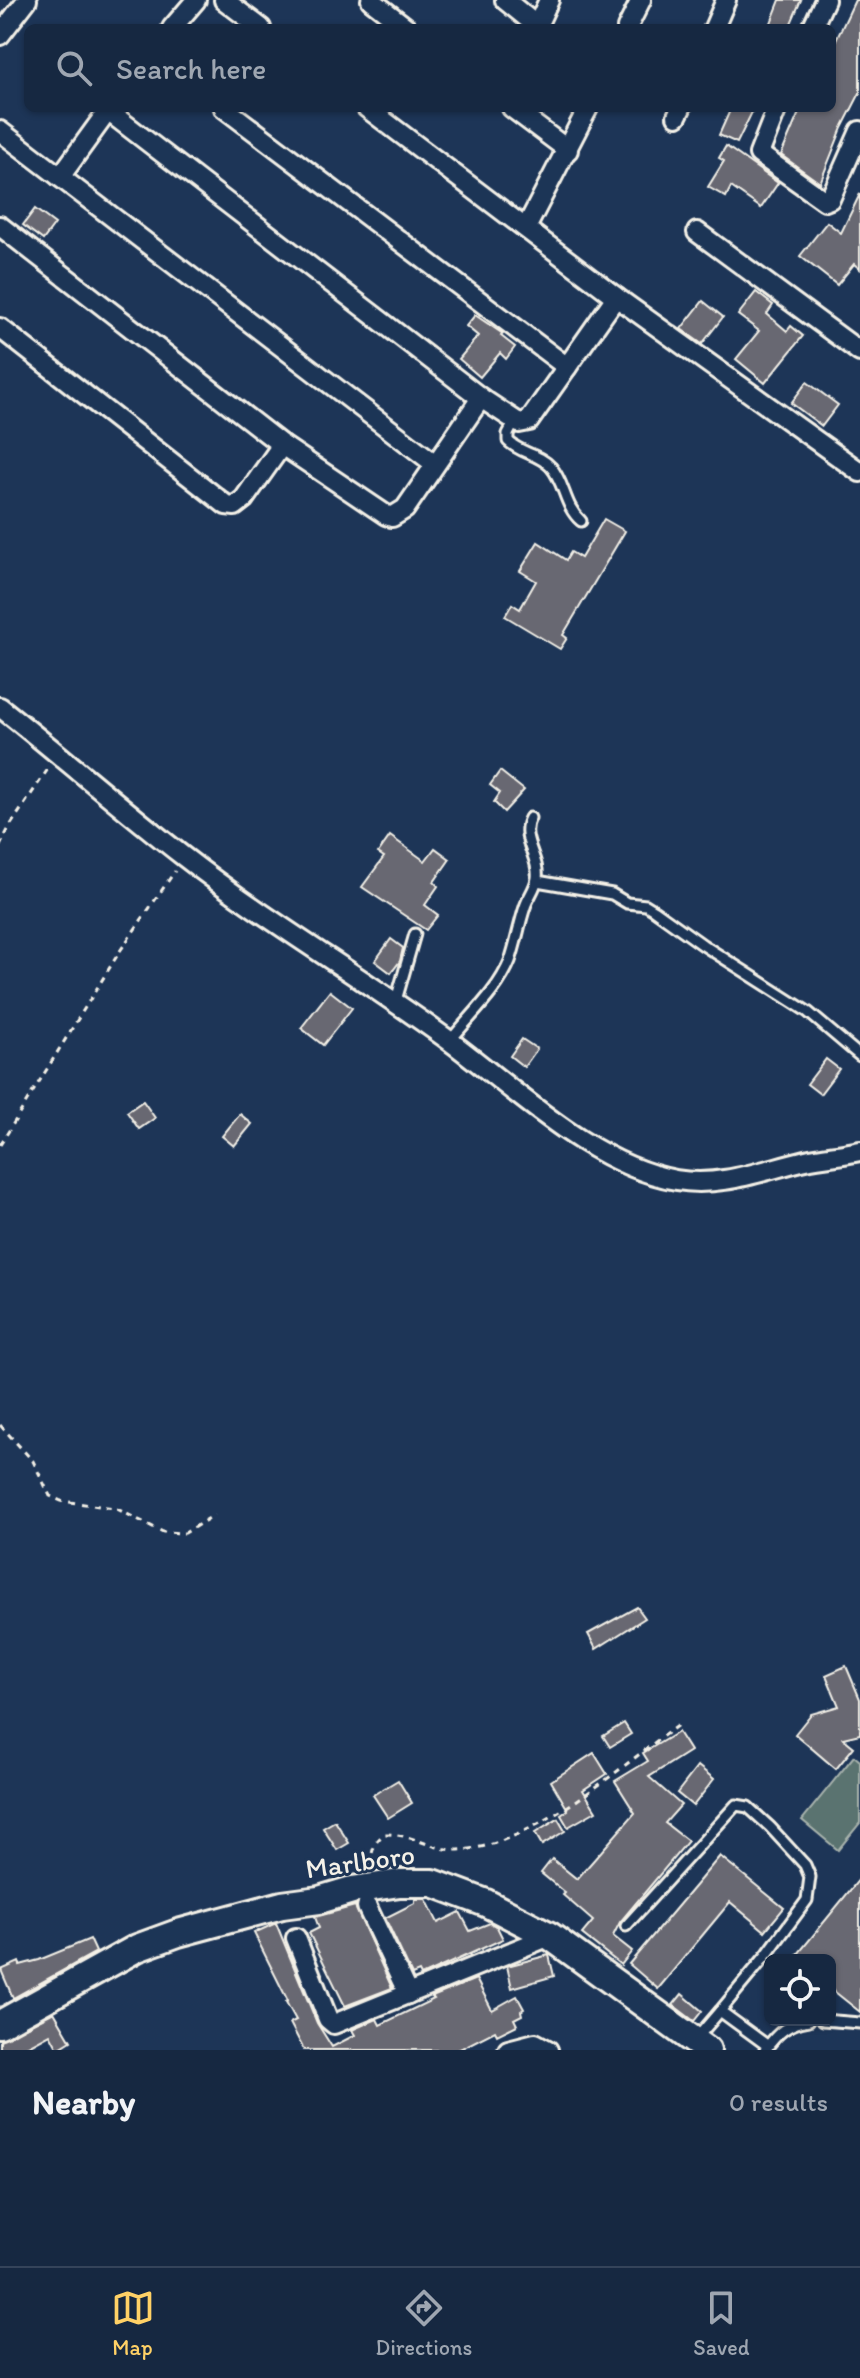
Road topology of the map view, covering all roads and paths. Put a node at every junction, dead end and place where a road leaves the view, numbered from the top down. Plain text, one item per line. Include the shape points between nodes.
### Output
1 (27, 0) edge
2 (196, 0) edge
3 (224, 0) edge
4 (371, 0) edge
5 (505, 0) edge
6 (549, 0) edge
7 (641, 0) edge
8 (726, 0) edge
9 (825, 0) edge
10 (175, 24) edge
11 (256, 24) edge
12 (402, 24) edge
13 (533, 24) edge
14 (538, 24) edge
15 (629, 24) edge
16 (716, 24) edge
17 (814, 24) edge
18 (0, 35) edge
19 (108, 112) edge
20 (112, 112) edge
21 (229, 112) edge
22 (372, 112) edge
23 (517, 112) edge
24 (586, 112) edge
25 (775, 112) edge
26 (0, 131) edge
27 (860, 131) edge
28 (568, 150) junction
29 (60, 177) junction
30 (0, 226) edge
31 (526, 228) junction
32 (697, 232) dead end
33 (616, 297) junction
34 (0, 328) edge
35 (860, 352) edge
36 (567, 367) junction
37 (481, 398) junction
38 (515, 421) junction
39 (282, 445) junction
40 (435, 464) junction
41 (860, 472) edge
42 (581, 521) dead end
43 (0, 707) edge
44 (59, 753) junction
45 (530, 818) dead end
46 (0, 846) edge
47 (184, 858) junction
48 (537, 881) junction
49 (415, 934) dead end
50 (395, 1004) junction
51 (450, 1041) junction
52 (860, 1056) edge
53 (0, 1145) edge
54 (860, 1151) edge
55 (0, 1425) edge
56 (214, 1515) dead end
57 (678, 1725) dead end
58 (371, 1854) dead end
59 (367, 1907) dead end
60 (626, 1926) dead end
61 (550, 1936) junction
62 (296, 1938) dead end
63 (408, 1994) junction
64 (720, 2011) junction
65 (836, 2021) edge
66 (860, 2023) edge
67 (0, 2024) edge
68 (790, 2026) edge
69 (701, 2045) edge
70 (767, 2048) edge
71 (508, 2050) edge
72 (548, 2050) edge

1 - 18 street
2 - 10 street
3 - 11 street
4 - 12 street
5 - 13 street
6 - 14 street
7 - 15 street
8 - 16 street
9 - 17 street
19 - 29 street
20 - 37 street
21 - 36 street
22 - 31 street
23 - 28 street
24 - 28 street
25 - 27 street via 759,154 820,200 830,199
26 - 29 street
28 - 31 street
29 - 40 street
30 - 39 street
31 - 33 street
32 - 35 street
33 - 36 street
33 - 41 street
34 - 39 street via 231,507 244,499
36 - 38 street via 529,421
37 - 38 street
37 - 40 street
38 - 42 lane via 508,441 541,457 554,470
39 - 40 street via 392,517 405,509
43 - 44 street
44 - 46 path
44 - 47 street
45 - 48 lane via 527,834
47 - 50 street
47 - 53 path
48 - 51 lane via 500,980
48 - 52 lane via 646,905 808,1012
49 - 50 lane
50 - 51 street
51 - 54 street via 591,1145 674,1180 724,1181
55 - 56 path via 33,1461 50,1496 61,1501 115,1508 163,1532 185,1533
57 - 58 path via 549,1819 508,1838 455,1850 385,1834
59 - 63 street
60 - 64 lane via 736,1805 753,1811 805,1865 810,1877 807,1900
61 - 63 street
61 - 67 street, Marlboro via 433,1883 375,1886 282,1905 137,1948
61 - 69 street, Marlboro
62 - 63 street via 334,2024
64 - 69 lane
64 - 70 lane
65 - 66 lane
68 - 70 lane
71 - 72 street via 535,2043

